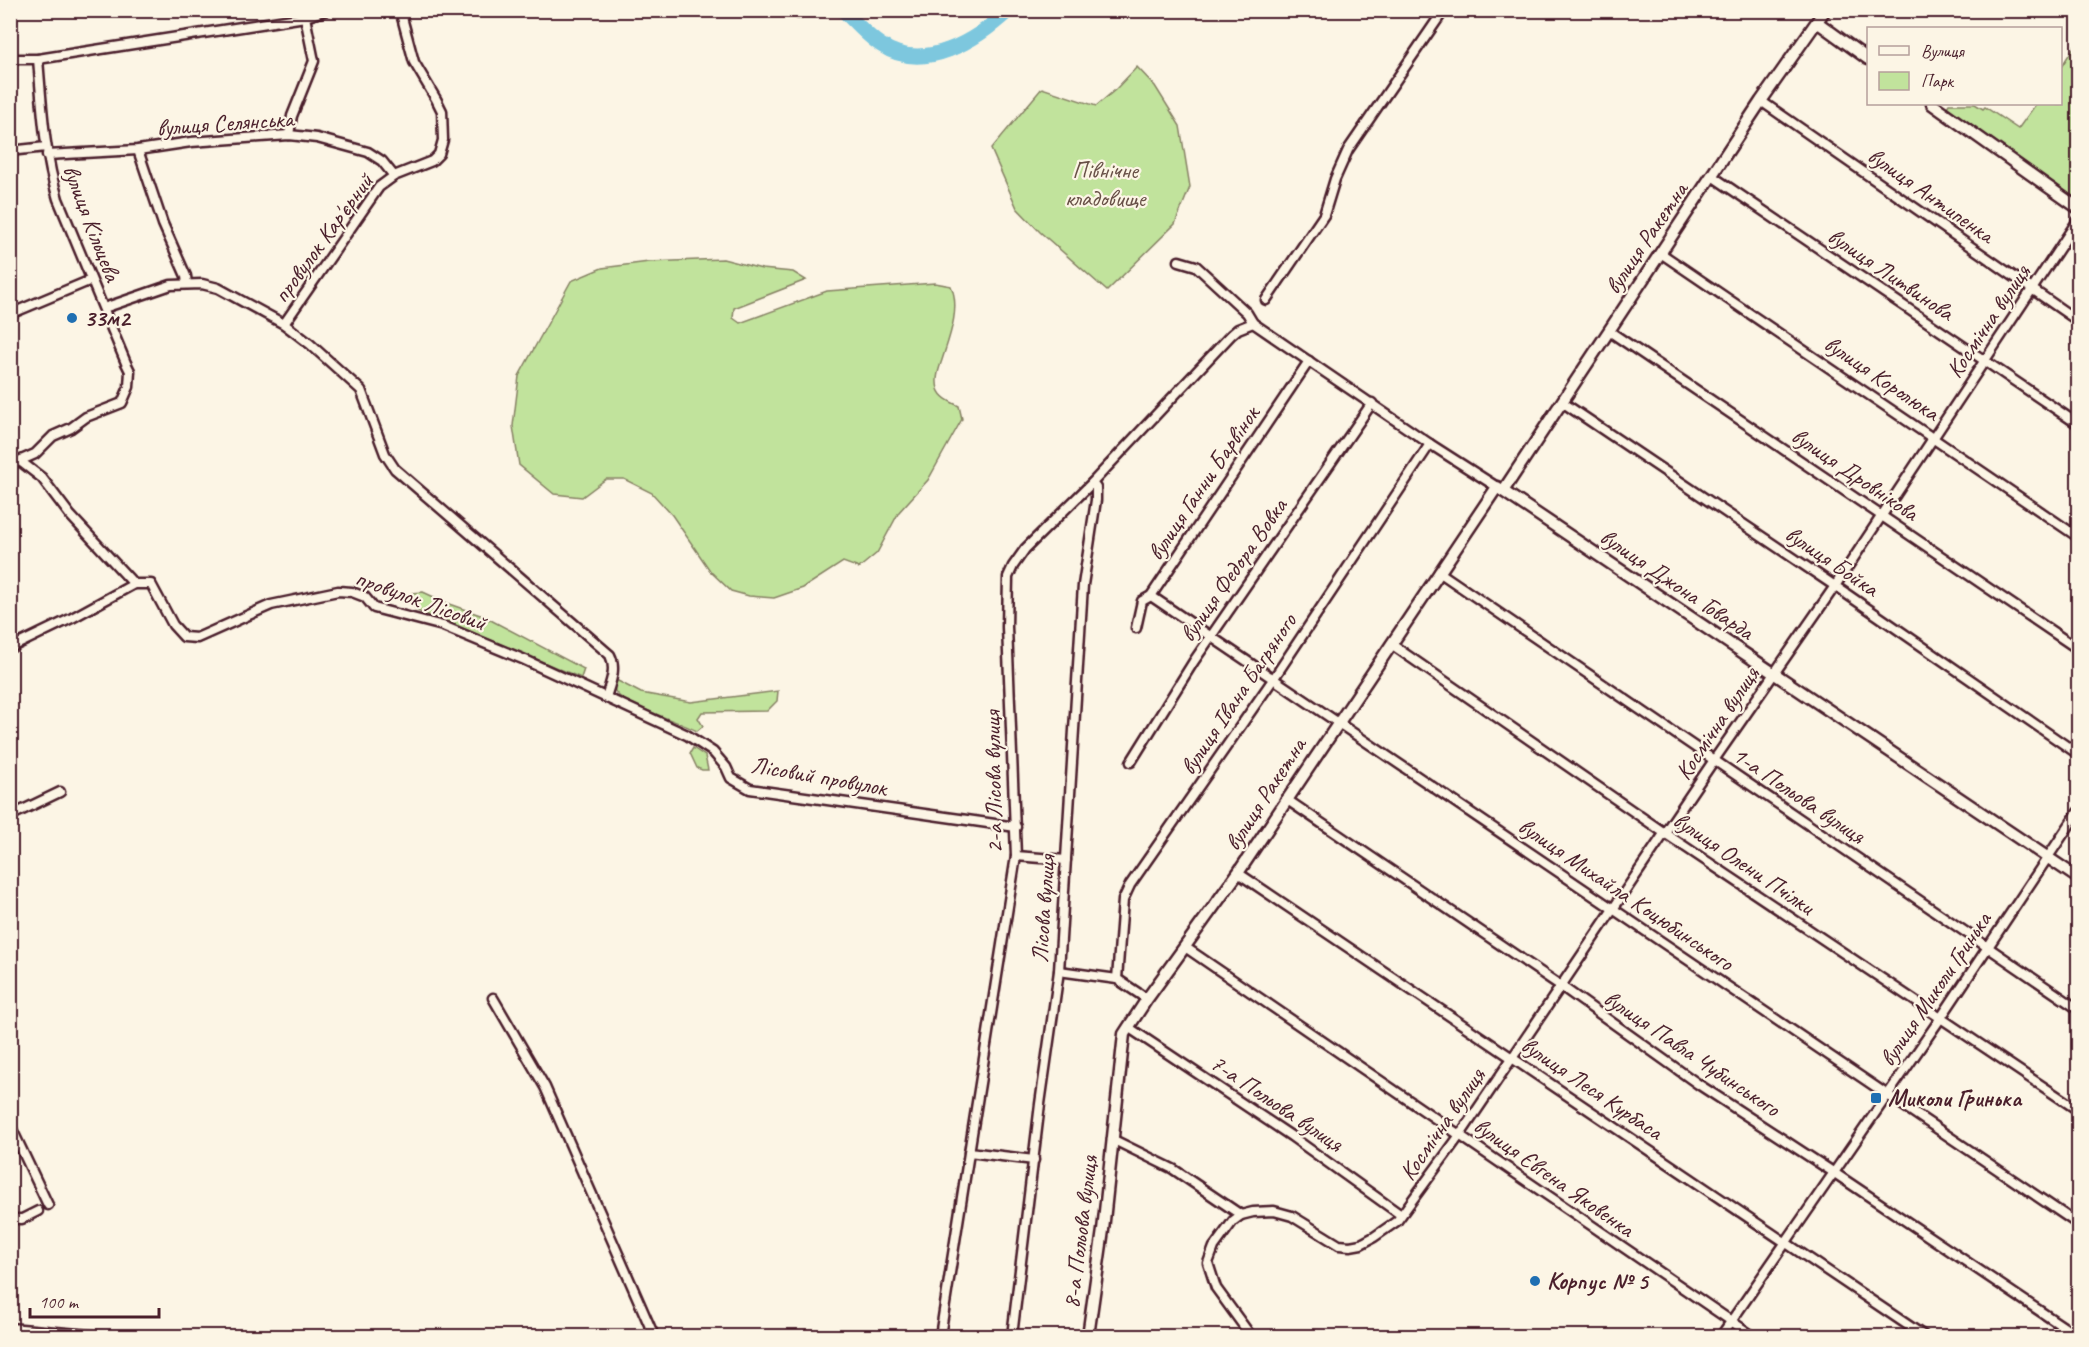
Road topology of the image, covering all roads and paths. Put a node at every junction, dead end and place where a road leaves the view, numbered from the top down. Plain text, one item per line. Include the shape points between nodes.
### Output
1 (327, 10) edge
2 (400, 10) edge
3 (1444, 10) edge
4 (1825, 10) edge
5 (305, 17) junction
6 (1817, 22) junction
7 (1867, 58) edge
8 (10, 59) edge
9 (38, 59) junction
10 (1761, 101) junction
11 (1933, 105) edge
12 (288, 135) junction
13 (138, 150) junction
14 (10, 151) edge
15 (46, 151) junction
16 (394, 176) junction
17 (1712, 176) junction
18 (2079, 208) edge
19 (2079, 220) edge
20 (1662, 254) junction
21 (1179, 261) dead end
22 (92, 280) junction
23 (187, 284) junction
24 (2033, 290) junction
25 (1266, 300) dead end
26 (104, 308) junction
27 (10, 314) edge
28 (2079, 321) edge
29 (1253, 323) junction
30 (284, 324) junction
31 (1609, 331) junction
32 (1309, 361) junction
33 (1985, 361) junction
34 (1562, 402) junction
35 (1372, 403) junction
36 (2079, 424) edge
37 (1934, 436) junction
38 (1430, 444) junction
39 (20, 461) junction
40 (10, 465) edge
41 (1092, 483) junction
42 (1500, 488) junction
43 (1882, 515) junction
44 (2079, 537) edge
45 (1439, 572) junction
46 (134, 584) junction
47 (1835, 586) junction
48 (1151, 596) junction
49 (1136, 628) dead end
50 (1212, 636) junction
51 (1391, 644) junction
52 (10, 648) edge
53 (2079, 649) edge
54 (1773, 674) junction
55 (1274, 678) junction
56 (606, 697) junction
57 (1338, 722) junction
58 (2079, 754) edge
59 (1714, 760) junction
60 (1131, 762) dead end
61 (60, 792) dead end
62 (1287, 799) junction
63 (2079, 812) edge
64 (10, 816) edge
65 (1016, 827) junction
66 (1666, 834) junction
67 (1016, 856) junction
68 (2048, 857) junction
69 (1066, 860) junction
70 (1238, 873) junction
71 (2079, 878) edge
72 (1613, 909) junction
73 (1185, 947) junction
74 (1987, 947) junction
75 (1059, 971) junction
76 (1117, 980) junction
77 (1561, 986) junction
78 (493, 998) dead end
79 (1147, 999) junction
80 (2079, 1009) edge
81 (1940, 1019) junction
82 (1128, 1027) junction
83 (1512, 1057) junction
84 (1887, 1095) junction
85 (2079, 1110) edge
86 (10, 1125) edge
87 (1460, 1136) junction
88 (1112, 1139) junction
89 (969, 1152) junction
90 (1034, 1160) junction
91 (1833, 1172) junction
92 (48, 1205) dead end
93 (38, 1211) dead end
94 (1242, 1215) junction
95 (1401, 1215) junction
96 (10, 1219) edge
97 (2079, 1224) edge
98 (1786, 1242) junction
99 (1731, 1321) junction
100 (10, 1328) edge
101 (102, 1336) edge
102 (654, 1336) edge
103 (940, 1336) edge
104 (1012, 1336) edge
105 (1088, 1336) edge
106 (1251, 1336) edge
107 (1721, 1336) edge
108 (1753, 1336) edge
109 (1924, 1336) edge
110 (2078, 1336) edge

1 - 5 street
2 - 16 street via 414,62 441,111 443,140 432,161
3 - 25 street via 1348,150 1324,215
4 - 6 street, вулиця Ракетна
5 - 9 street
5 - 12 street via 313,67
6 - 7 street
6 - 10 street, вулиця Ракетна
8 - 9 street
9 - 15 street, вулиця Кільцева
10 - 17 street, вулиця Ракетна
10 - 24 street, вулиця Антипенка
11 - 18 street
12 - 13 street, вулиця Селянська
12 - 16 street, вулиця Селянська via 317,138 368,152
13 - 15 street, вулиця Селянська
13 - 23 street
14 - 15 street, вулиця Селянська
15 - 22 street, вулиця Кільцева via 58,199
16 - 30 street, провулок Кар'єрний via 379,187
17 - 20 street, вулиця Ракетна
17 - 33 street, вулиця Литвинова
19 - 24 street, Космічна вулиця
20 - 31 street, вулиця Ракетна
20 - 37 street, вулиця Королюка
21 - 29 street, вулиця Джона Говарда via 1196,266
22 - 26 street, вулиця Кільцева
22 - 27 street
23 - 26 street, провулок Кар'єрний via 171,285
23 - 30 street, провулок Кар'єрний via 218,288
24 - 28 street, вулиця Антипенка
24 - 33 street, Космічна вулиця
26 - 39 street, вулиця Кільцева via 129,371 127,395 122,403 86,417
29 - 32 street, вулиця Джона Говарда
29 - 41 street, 2-а Лісова вулиця via 1231,335
30 - 56 street via 361,390 385,454 395,469 607,651 614,666
31 - 34 street, вулиця Ракетна
31 - 43 street, вулиця Дровнікова
32 - 35 street, вулиця Джона Говарда
32 - 48 street, вулиця Ганни Барвінок
33 - 36 street, вулиця Литвинова
33 - 37 street, Космічна вулиця
34 - 42 street, вулиця Ракетна
34 - 47 street, вулиця Бойка
35 - 38 street, вулиця Джона Говарда
35 - 50 street, вулиця Федора Вовка
37 - 43 street, Космічна вулиця
37 - 44 street, вулиця Королюка
38 - 42 street, вулиця Джона Говарда
38 - 55 street, вулиця Івана Багряного
39 - 40 street
39 - 46 street via 42,478 70,515
41 - 65 street, 2-а Лісова вулиця via 1025,549 1006,584
41 - 69 street, Лісова вулиця via 1096,493 1083,585
42 - 45 street, вулиця Ракетна
42 - 54 street, вулиця Джона Говарда
43 - 47 street, Космічна вулиця
43 - 53 street, вулиця Дровнікова
45 - 51 street, вулиця Ракетна
45 - 59 street, 1-а Польова вулиця
46 - 52 street
46 - 56 street, провулок Лісовий via 151,584 173,625 184,637 197,638 271,605 352,591 365,597 374,608 443,626
47 - 54 street, Космічна вулиця
47 - 58 street, вулиця Бойка
48 - 49 street, вулиця Ганни Барвінок via 1140,604
48 - 50 street, вулиця Михайла Коцюбинського
50 - 55 street, вулиця Михайла Коцюбинського
50 - 60 street, вулиця Федора Вовка
51 - 57 street, вулиця Ракетна
51 - 66 street, вулиця Олени Пчілки
54 - 59 street, Космічна вулиця
54 - 68 street, вулиця Джона Говарда
55 - 57 street, вулиця Михайла Коцюбинського
55 - 76 street, вулиця Івана Багряного via 1125,894
56 - 65 street, Лісовий провулок via 699,741 720,759 731,778 750,789
57 - 62 street, вулиця Ракетна
57 - 72 street, вулиця Михайла Коцюбинського
59 - 66 street, Космічна вулиця
59 - 74 street, 1-а Польова вулиця
61 - 64 street
62 - 70 street, вулиця Ракетна
62 - 77 street, вулиця Павла Чубинського
63 - 68 street, вулиця Миколи Гринька
65 - 67 street, 2-а Лісова вулиця
66 - 72 street, Космічна вулиця
66 - 81 street, вулиця Олени Пчілки
67 - 69 street
67 - 89 street, 2-а Лісова вулиця
68 - 71 street, вулиця Джона Говарда
68 - 74 street, вулиця Миколи Гринька
69 - 75 street, Лісова вулиця
70 - 73 street, вулиця Ракетна
70 - 83 street, вулиця Леся Курбаса
72 - 77 street, Космічна вулиця
72 - 84 street, вулиця Михайла Коцюбинського
73 - 79 street, вулиця Ракетна
73 - 87 street, вулиця Євгена Яковенка
74 - 80 street, 1-а Польова вулиця
74 - 81 street, вулиця Миколи Гринька
75 - 76 street
75 - 90 street, Лісова вулиця
76 - 79 street
77 - 83 street, Космічна вулиця
77 - 91 street, вулиця Павла Чубинського via 1698,1084
78 - 102 street via 545,1087
79 - 82 street, вулиця Ракетна
81 - 84 street, вулиця Миколи Гринька
81 - 85 street, вулиця Олени Пчілки
82 - 88 street, вулиця Ракетна via 1121,1050
82 - 95 street, 7-а Польова вулиця
83 - 87 street, Космічна вулиця
83 - 98 street, вулиця Леся Курбаса
84 - 91 street, вулиця Миколи Гринька
84 - 97 street, вулиця Михайла Коцюбинського
86 - 92 street
87 - 95 street, Космічна вулиця
87 - 99 street, вулиця Євгена Яковенка
88 - 94 street, 8-а Польова вулиця via 1173,1169
88 - 105 street, 8-а Польова вулиця
89 - 90 street
89 - 103 street, 2-а Лісова вулиця
90 - 104 street, Лісова вулиця
91 - 98 street, вулиця Миколи Гринька
91 - 110 street, вулиця Павла Чубинського
93 - 96 street via 22,1219
94 - 95 street, Космічна вулиця via 1274,1210 1292,1216 1339,1245 1350,1246 1389,1228
94 - 106 street via 1214,1247 1208,1263 1216,1288
98 - 99 street, вулиця Миколи Гринька
98 - 109 street, вулиця Леся Курбаса
99 - 107 street, вулиця Миколи Гринька
99 - 108 street, вулиця Євгена Яковенка
100 - 101 street

